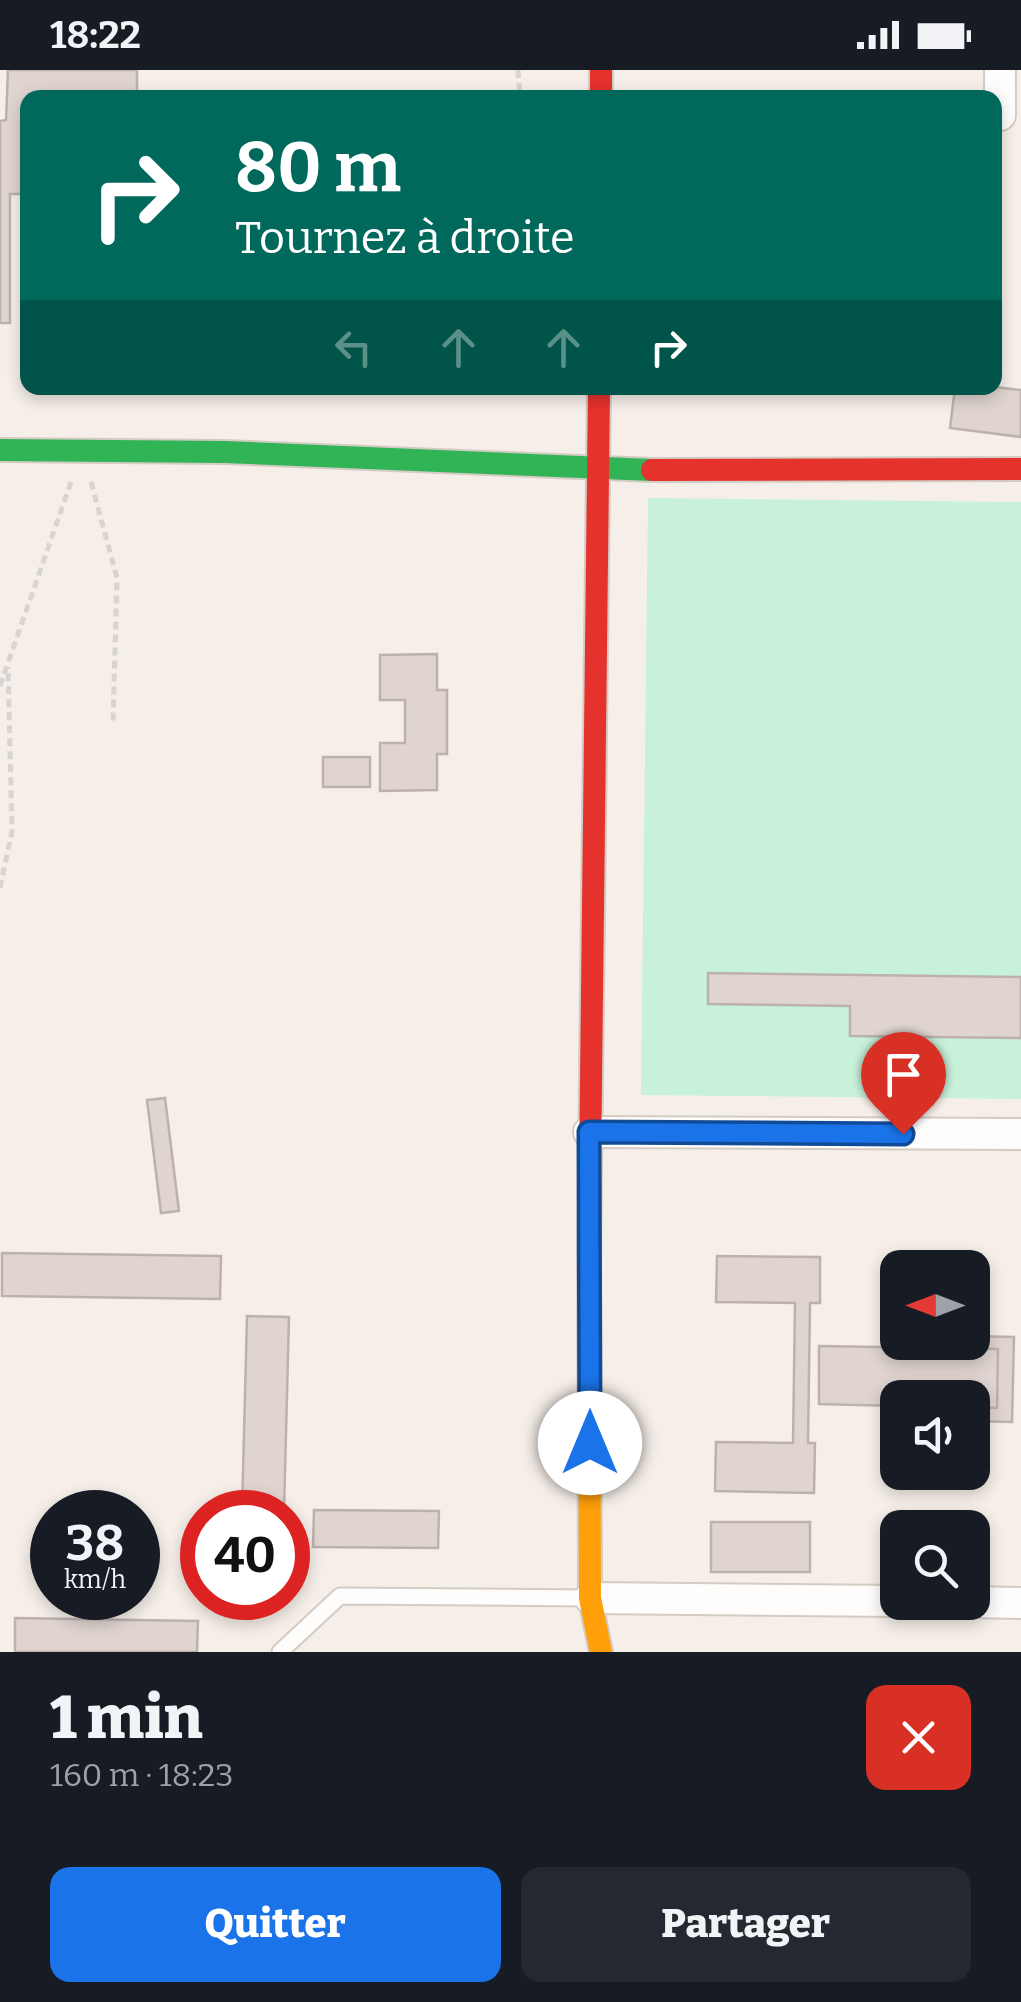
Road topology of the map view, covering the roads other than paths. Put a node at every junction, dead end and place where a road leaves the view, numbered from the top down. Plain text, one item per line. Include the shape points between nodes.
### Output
1 (1000, 70) edge
2 (1005, 116) edge
3 (599, 395) edge
4 (0, 450) edge
5 (1021, 469) edge
6 (598, 470) junction
7 (589, 1132) junction
8 (1021, 1134) edge
9 (590, 1598) junction
10 (880, 1602) edge
11 (990, 1602) edge
12 (1021, 1603) edge
13 (598, 1649) edge
14 (280, 1652) edge

1 - 2 street
3 - 6 street
4 - 6 street via 225,452
5 - 6 street
6 - 7 street
7 - 8 street
7 - 9 street
9 - 10 street
9 - 13 street
9 - 14 lane via 340,1596
11 - 12 street

